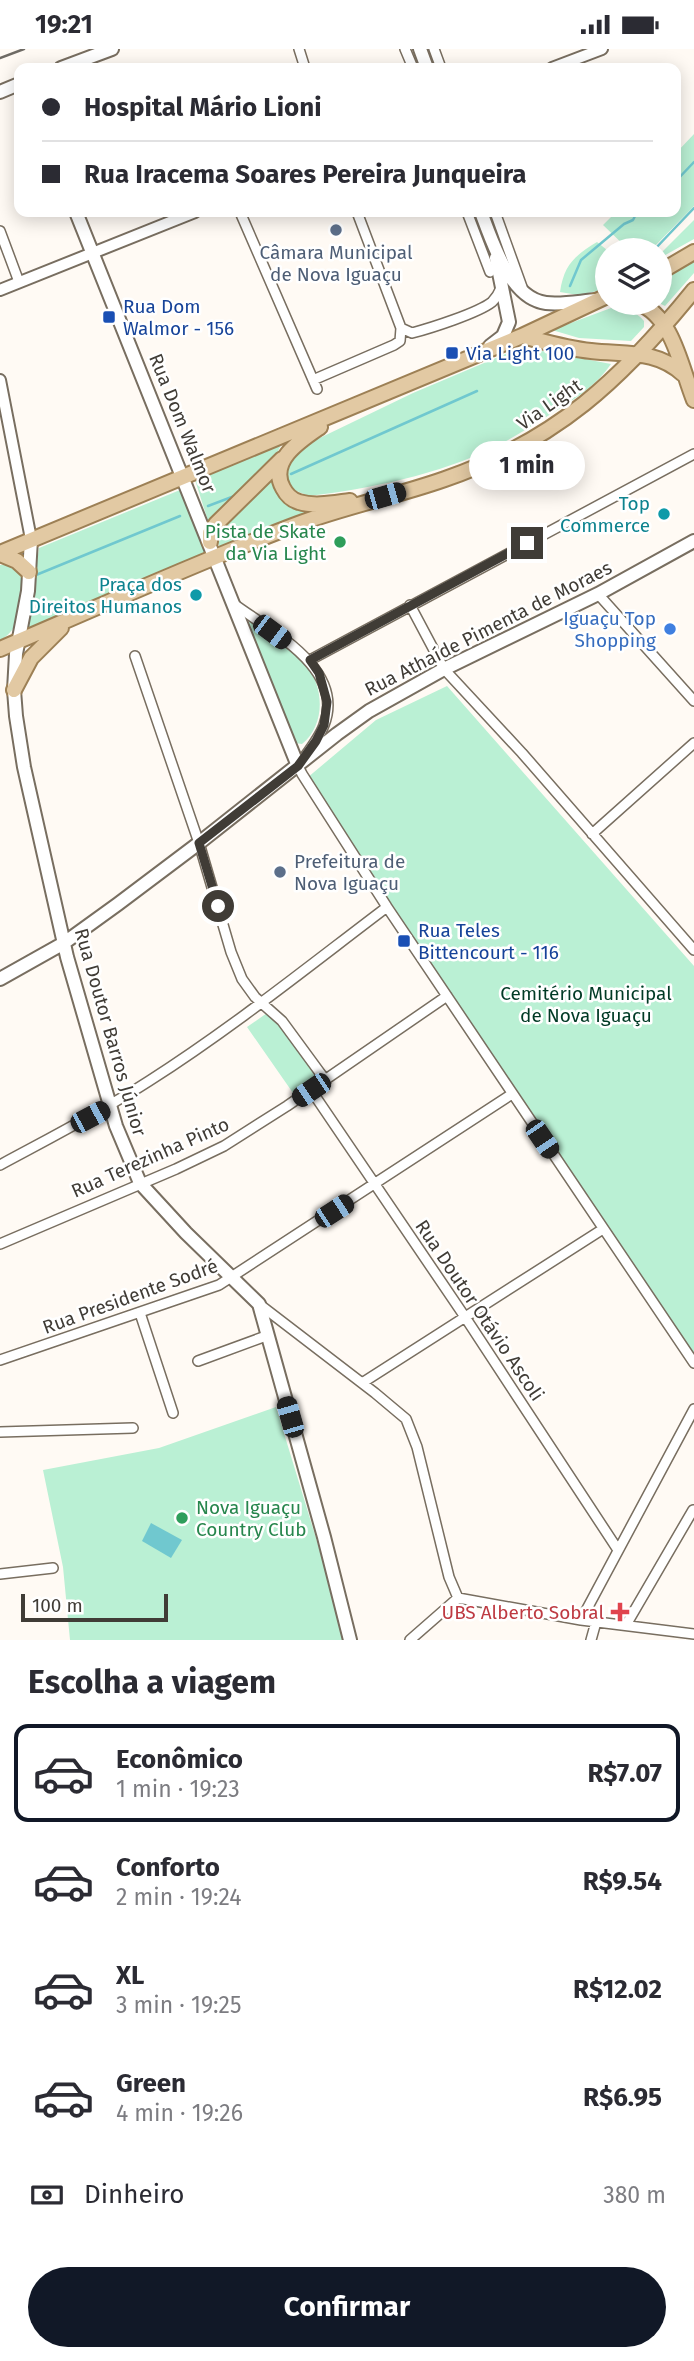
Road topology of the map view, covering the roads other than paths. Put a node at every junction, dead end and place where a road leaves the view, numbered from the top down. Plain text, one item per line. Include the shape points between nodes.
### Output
1 (111, 49) edge
2 (602, 49) edge
3 (74, 63) edge
4 (565, 63) edge
5 (78, 217) edge
6 (183, 217) edge
7 (242, 217) edge
8 (359, 217) edge
9 (469, 217) edge
10 (483, 217) edge
11 (497, 217) edge
12 (0, 231) edge
13 (492, 241) junction
14 (694, 252) edge
15 (93, 253) junction
16 (672, 265) edge
17 (490, 272) dead end
18 (19, 282) junction
19 (502, 286) junction
20 (520, 289) junction
21 (0, 290) edge
22 (694, 290) edge
23 (595, 299) edge
24 (595, 303) edge
25 (656, 315) edge
26 (665, 325) junction
27 (401, 328) junction
28 (522, 336) junction
29 (481, 352) junction
30 (638, 354) junction
31 (683, 374) junction
32 (0, 380) edge
33 (694, 400) edge
34 (366, 401) junction
35 (290, 451) junction
36 (694, 454) edge
37 (184, 478) junction
38 (379, 498) junction
39 (31, 540) junction
40 (694, 541) edge
41 (210, 542) junction
42 (0, 554) edge
43 (216, 557) junction
44 (29, 572) junction
45 (598, 594) junction
46 (234, 604) junction
47 (410, 605) junction
48 (71, 620) junction
49 (12, 642) edge
50 (135, 656) dead end
51 (310, 660) junction
52 (444, 669) junction
53 (14, 690) junction
54 (694, 701) edge
55 (694, 743) edge
56 (298, 766) junction
57 (592, 834) junction
58 (199, 843) junction
59 (387, 907) junction
60 (64, 943) junction
61 (694, 950) edge
62 (0, 979) edge
63 (447, 996) junction
64 (261, 1002) junction
65 (326, 1080) junction
66 (311, 1090) junction
67 (512, 1094) junction
68 (110, 1105) junction
69 (0, 1165) edge
70 (140, 1183) junction
71 (376, 1185) junction
72 (603, 1229) junction
73 (0, 1244) edge
74 (231, 1278) junction
75 (259, 1304) junction
76 (140, 1313) junction
77 (465, 1317) junction
78 (266, 1335) junction
79 (0, 1360) edge
80 (198, 1361) dead end
81 (694, 1363) edge
82 (362, 1383) junction
83 (694, 1409) edge
84 (173, 1413) dead end
85 (134, 1429) dead end
86 (0, 1432) edge
87 (693, 1510) edge
88 (618, 1551) junction
89 (53, 1568) dead end
90 (0, 1574) edge
91 (458, 1598) junction
92 (581, 1620) junction
93 (596, 1622) junction
94 (626, 1626) junction
95 (694, 1634) edge
96 (414, 1637) edge
97 (350, 1640) edge
98 (591, 1640) edge

1 - 3 main road
2 - 4 street
5 - 15 main road, Rua Dom Walmor
6 - 15 street
7 - 27 street via 315,385 398,343
8 - 27 street
9 - 17 street
10 - 13 main road
11 - 20 street
12 - 18 street
13 - 19 main road
13 - 20 main road
14 - 16 main road
15 - 18 street
15 - 37 main road, Rua Dom Walmor
18 - 21 street
19 - 27 street via 487,305 415,333
19 - 29 main road via 509,325 503,336
20 - 23 main road via 547,303
22 - 26 main road, Via Light
24 - 28 main road
25 - 26 main road
26 - 30 main road, Via Light
26 - 31 main road
28 - 29 main road
28 - 30 main road via 590,351
29 - 34 main road
30 - 31 main road via 664,359
30 - 38 main road, Via Light via 584,406 521,447 444,480
31 - 33 main road
32 - 39 street, Rua Doutor Barros Júnior
34 - 35 main road via 318,428
34 - 37 main road
35 - 38 main road via 279,477 295,500 314,504
35 - 41 main road via 216,524
36 - 47 street
37 - 39 main road
37 - 41 main road, Rua Dom Walmor
38 - 43 main road, Via Light
39 - 42 main road
39 - 44 main road, Rua Doutor Barros Júnior
40 - 45 main road, Rua Athaíde Pimenta de Moraes
41 - 43 main road, Rua Dom Walmor
42 - 44 main road
43 - 46 main road, Rua Dom Walmor
43 - 48 main road, Via Light
44 - 49 main road, Rua Doutor Barros Júnior
45 - 52 main road, Rua Athaíde Pimenta de Moraes
45 - 54 street
46 - 51 street
46 - 56 main road, Rua Dom Walmor
47 - 51 street
47 - 52 street
48 - 49 main road, Via Light
48 - 53 main road via 31,658
49 - 53 main road, Rua Doutor Barros Júnior
50 - 58 street
51 - 56 street via 322,681 327,710 320,733
52 - 56 main road, Rua Athaíde Pimenta de Moraes via 363,715
52 - 57 street
53 - 60 main road, Rua Doutor Barros Júnior via 24,768
55 - 57 street
56 - 58 main road, Rua Athaíde Pimenta de Moraes
56 - 59 street
57 - 61 street
58 - 60 main road, Rua Athaíde Pimenta de Moraes
58 - 64 street via 236,966
59 - 63 street
59 - 64 street
60 - 62 main road, Rua Athaíde Pimenta de Moraes
60 - 68 main road, Rua Doutor Barros Júnior
63 - 65 street, Rua Terezinha Pinto
63 - 67 street
64 - 65 street via 282,1021
64 - 68 street
65 - 66 street, Rua Terezinha Pinto
66 - 70 street, Rua Terezinha Pinto via 224,1146
66 - 71 street, Rua Doutor Otávio Ascoli
67 - 71 street, Rua Presidente Sodré
67 - 72 street
68 - 69 street
68 - 70 main road, Rua Doutor Barros Júnior
70 - 73 street, Rua Terezinha Pinto
70 - 74 main road, Rua Doutor Barros Júnior
71 - 74 street, Rua Presidente Sodré
71 - 77 street, Rua Doutor Otávio Ascoli
72 - 77 street
72 - 81 street
74 - 75 main road, Rua Doutor Barros Júnior
74 - 76 street, Rua Presidente Sodré
75 - 78 main road
75 - 82 street
76 - 79 street, Rua Presidente Sodré
76 - 84 street
77 - 82 street
77 - 88 street, Rua Doutor Otávio Ascoli
78 - 80 street
78 - 97 main road
82 - 91 street via 395,1408 411,1428
83 - 88 street
85 - 86 street
87 - 94 street
88 - 92 street
89 - 90 street
91 - 92 street
91 - 96 street
92 - 93 street
93 - 94 street
93 - 98 street
94 - 95 street

